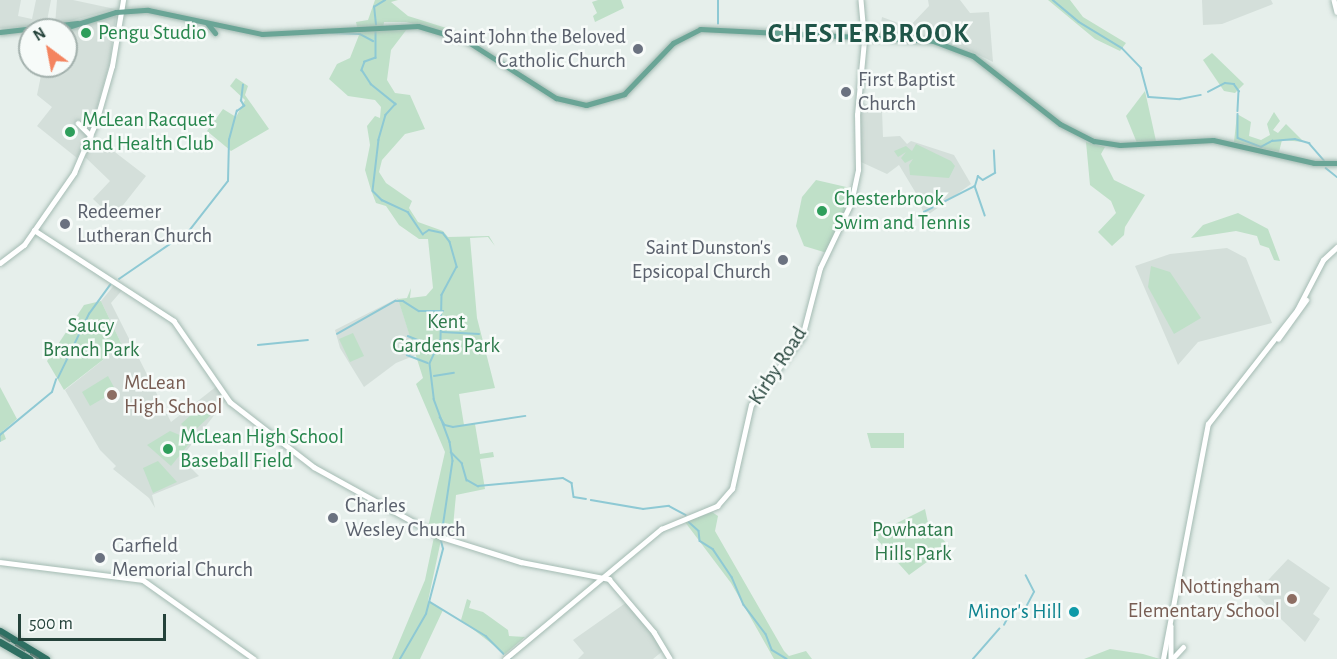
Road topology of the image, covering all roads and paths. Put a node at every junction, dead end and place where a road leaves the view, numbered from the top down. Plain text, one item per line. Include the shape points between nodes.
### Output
1 (123, 0) edge
2 (861, 0) edge
3 (1336, 1) edge
4 (122, 12) junction
5 (1337, 12) edge
6 (200, 20) junction
7 (79, 23) edge
8 (864, 30) junction
9 (0, 32) edge
10 (18, 32) edge
11 (215, 33) dead end
12 (877, 38) junction
13 (78, 123) dead end
14 (91, 136) junction
15 (1337, 163) edge
16 (34, 230) junction
17 (1337, 247) edge
18 (1330, 253) junction
19 (0, 263) edge
20 (0, 562) edge
21 (605, 577) junction
22 (0, 631) edge
23 (1171, 638) junction
24 (0, 642) edge
25 (1167, 650) dead end
26 (1172, 658) edge
27 (29, 659) edge
28 (46, 659) edge
29 (254, 659) edge
30 (505, 659) edge
31 (670, 659) edge
32 (1163, 659) edge

1 - 4 main road
2 - 8 main road, Kirby Road
3 - 5 main road
4 - 6 main road via 154,10
4 - 7 main road
4 - 14 main road via 112,66
6 - 11 main road via 213,26
6 - 12 main road via 262,34 418,26 457,36 556,98 586,105 624,94 673,43 700,29
8 - 12 main road via 876,28
8 - 21 main road, Kirby Road, bridge via 857,115 858,170 850,206 820,268 802,337 751,405 732,489 717,506 663,528
9 - 10 main road
12 - 15 main road via 933,41 960,49 1060,124 1094,141 1120,145 1216,140 1310,162
13 - 14 main road
14 - 16 main road via 76,167
16 - 19 main road via 21,248
16 - 21 main road via 174,321 230,402 317,469 441,537 521,562
17 - 18 main road
18 - 23 main road via 1298,315 1209,426
18 - 32 main road via 1297,310 1208,424
20 - 29 main road via 139,578
21 - 30 main road, Kirby Road
21 - 31 main road via 648,625
22 - 28 highway
23 - 26 main road
23 - 26 main road via 1182,646
24 - 27 highway
25 - 26 main road

